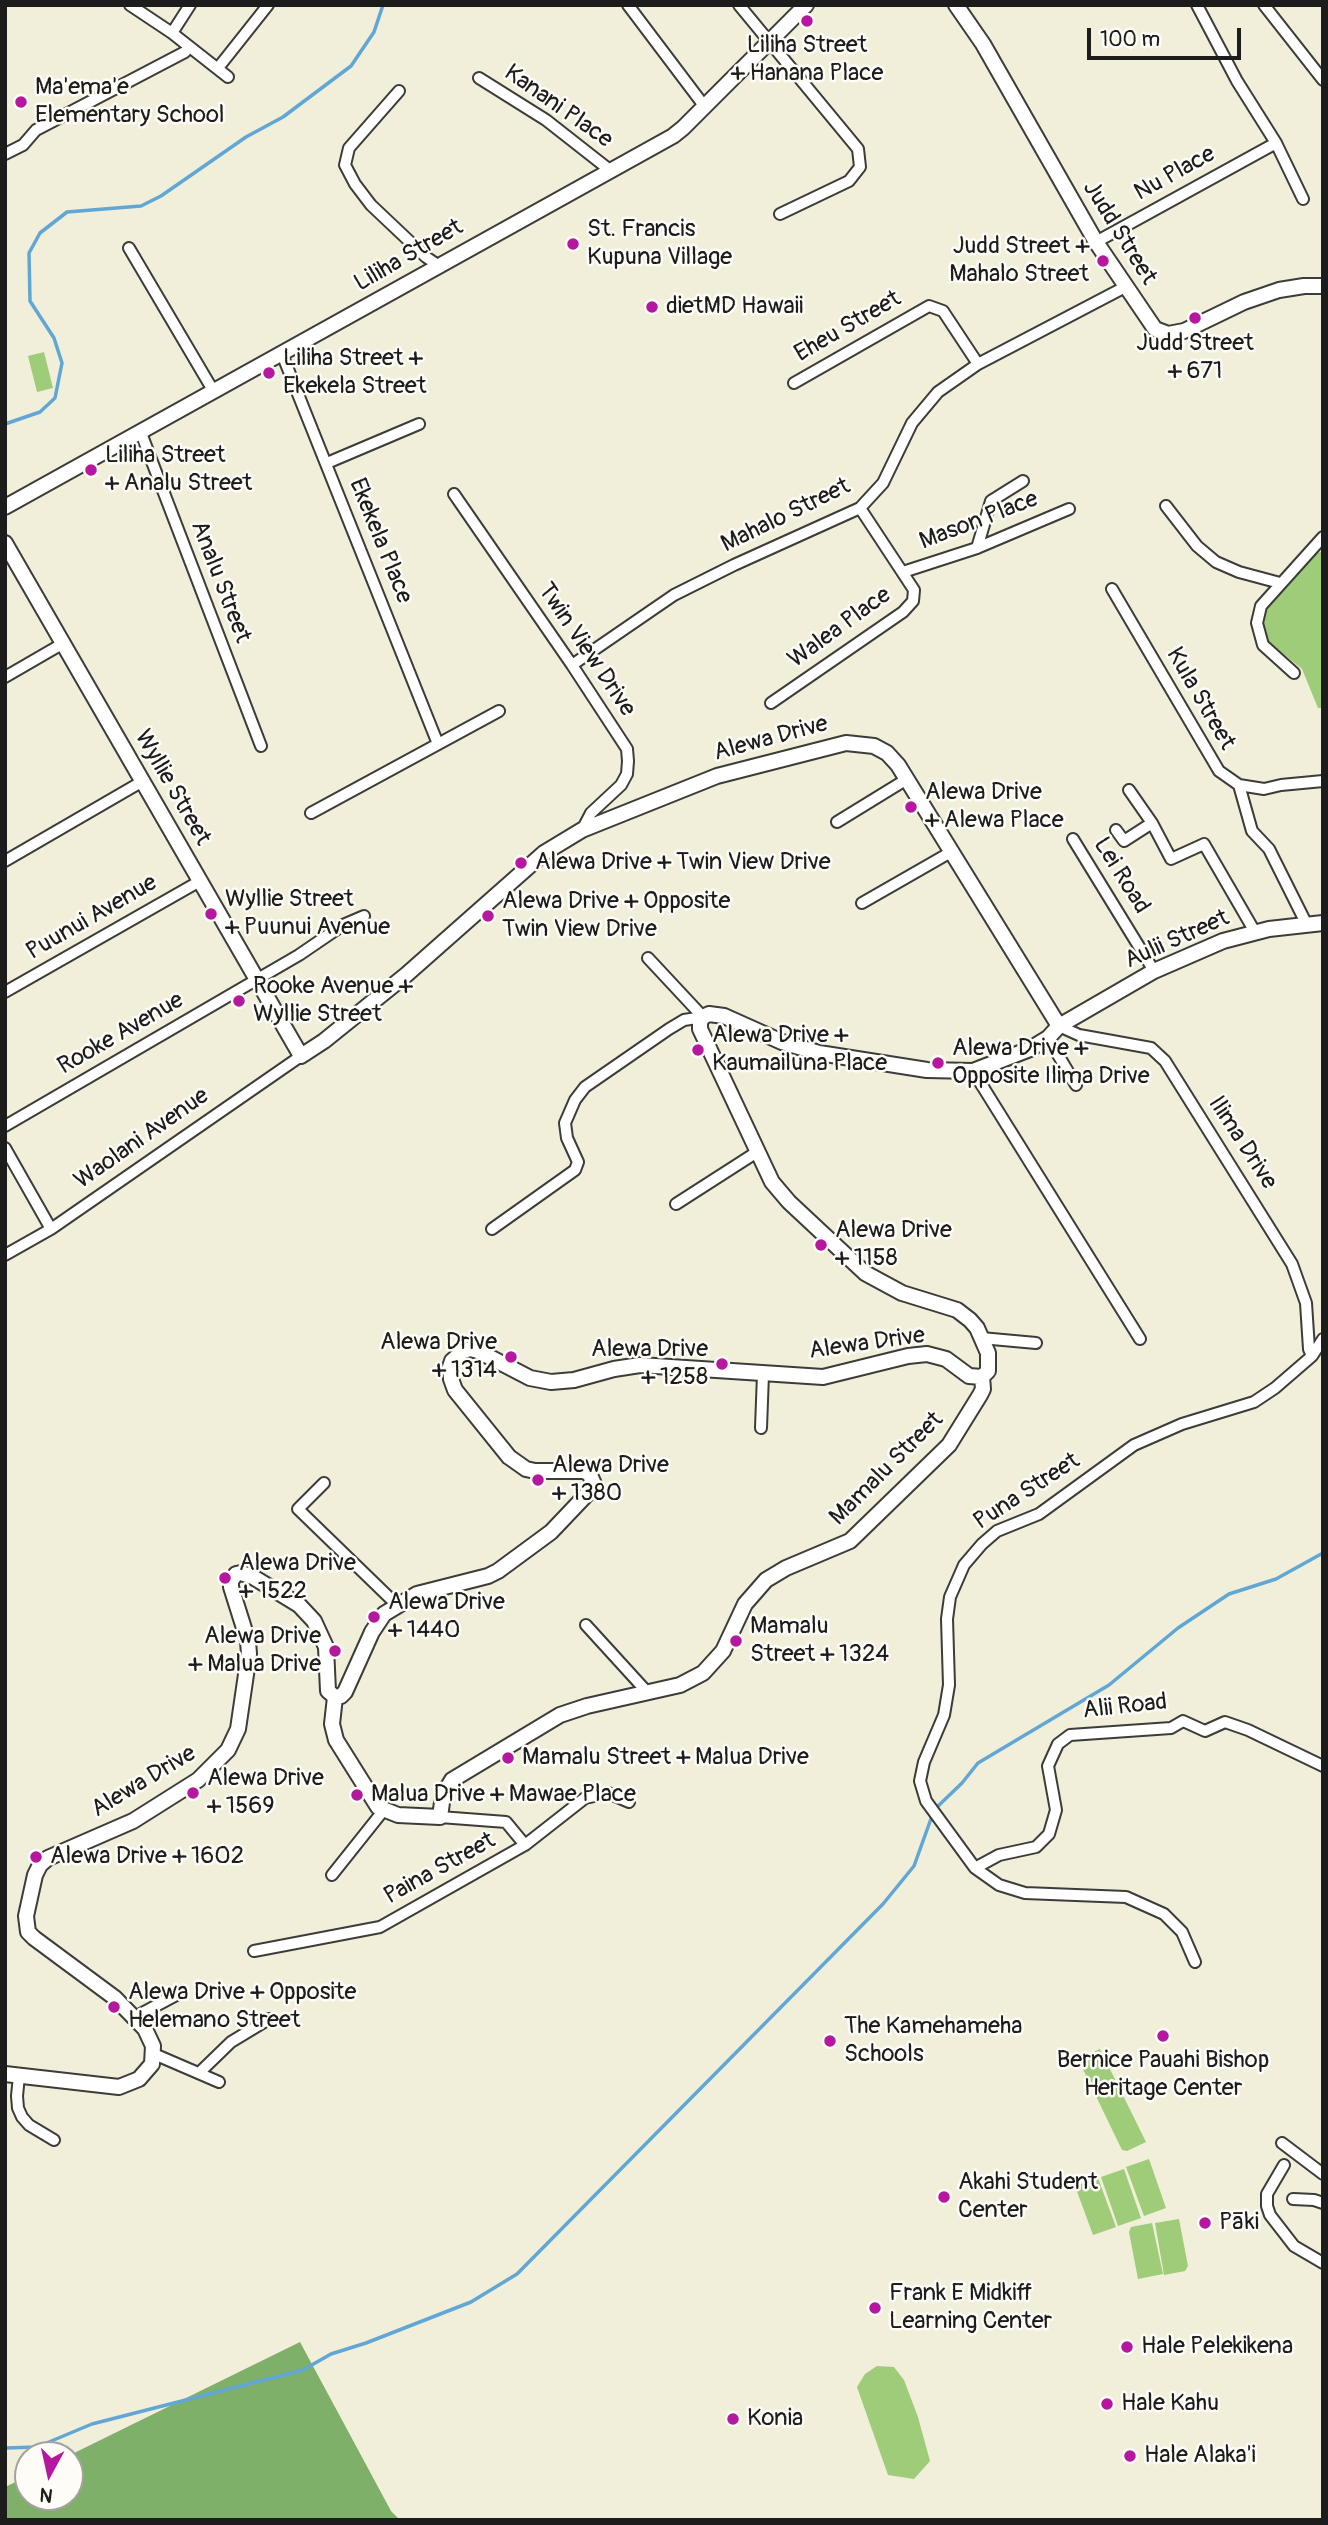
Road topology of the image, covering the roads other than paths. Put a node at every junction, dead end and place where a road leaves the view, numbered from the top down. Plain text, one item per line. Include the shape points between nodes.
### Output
1 (130, 5) edge
2 (190, 5) edge
3 (268, 5) edge
4 (628, 5) edge
5 (739, 5) edge
6 (806, 5) edge
7 (956, 5) edge
8 (1197, 5) edge
9 (1264, 5) edge
10 (172, 33) junction
11 (770, 42) junction
12 (189, 47) junction
13 (218, 68) junction
14 (228, 77) dead end
15 (480, 78) dead end
16 (1322, 81) edge
17 (399, 91) dead end
18 (705, 107) junction
19 (1276, 143) junction
20 (5, 154) edge
21 (611, 171) junction
22 (1303, 199) dead end
23 (780, 215) dead end
24 (1096, 242) junction
25 (130, 248) dead end
26 (439, 266) junction
27 (1127, 286) junction
28 (1323, 286) edge
29 (282, 355) junction
30 (978, 364) junction
31 (794, 383) dead end
32 (214, 392) junction
33 (419, 424) dead end
34 (141, 433) junction
35 (327, 463) junction
36 (1023, 481) dead end
37 (454, 494) dead end
38 (1167, 506) dead end
39 (5, 507) edge
40 (860, 508) junction
41 (1069, 509) dead end
42 (1323, 537) edge
43 (5, 543) edge
44 (977, 548) junction
45 (903, 572) junction
46 (1280, 583) junction
47 (1112, 589) dead end
48 (62, 644) junction
49 (572, 665) junction
50 (1294, 673) dead end
51 (5, 677) edge
52 (771, 703) dead end
53 (499, 711) dead end
54 (438, 744) junction
55 (261, 746) dead end
56 (907, 779) junction
57 (143, 781) junction
58 (1323, 781) edge
59 (1239, 785) junction
60 (1129, 789) dead end
61 (311, 813) dead end
62 (836, 822) dead end
63 (1152, 823) junction
64 (582, 830) junction
65 (1116, 830) dead end
66 (1073, 839) dead end
67 (951, 852) junction
68 (5, 861) edge
69 (200, 881) junction
70 (862, 903) dead end
71 (364, 916) dead end
72 (1323, 923) edge
73 (1307, 925) junction
74 (1255, 932) junction
75 (648, 958) dead end
76 (1154, 971) junction
77 (257, 979) junction
78 (5, 992) edge
79 (703, 1017) junction
80 (1059, 1026) junction
81 (1048, 1038) junction
82 (301, 1055) junction
83 (973, 1071) junction
84 (1076, 1085) dead end
85 (5, 1126) edge
86 (5, 1148) edge
87 (757, 1152) junction
88 (676, 1204) dead end
89 (51, 1229) junction
90 (492, 1229) dead end
91 (5, 1255) edge
92 (981, 1338) junction
93 (1140, 1339) dead end
94 (1323, 1339) edge
95 (1036, 1343) dead end
96 (1312, 1356) junction
97 (763, 1374) junction
98 (982, 1377) junction
99 (761, 1428) dead end
100 (324, 1483) dead end
101 (397, 1605) junction
102 (586, 1625) dead end
103 (648, 1693) junction
104 (335, 1697) junction
105 (1323, 1766) edge
106 (629, 1802) dead end
107 (383, 1811) junction
108 (440, 1817) junction
109 (525, 1845) junction
110 (975, 1868) junction
111 (332, 1875) dead end
112 (254, 1951) dead end
113 (1195, 1962) dead end
114 (178, 1994) dead end
115 (135, 2017) junction
116 (269, 2019) dead end
117 (154, 2054) junction
118 (199, 2073) junction
119 (12, 2075) edge
120 (219, 2082) dead end
121 (54, 2140) dead end
122 (1282, 2143) dead end
123 (1284, 2165) dead end
124 (1323, 2174) edge
125 (1293, 2199) dead end
126 (1323, 2203) edge
127 (1323, 2263) edge

1 - 10 street
2 - 10 street
3 - 13 street
4 - 18 street
5 - 11 street
6 - 11 street, Liliha Street
7 - 24 street, Judd Street
8 - 19 street
9 - 16 street
10 - 12 street
11 - 18 street, Liliha Street
11 - 23 street via 858,149 859,167 849,181
12 - 13 street
12 - 20 street via 36,130 23,145
13 - 14 street
15 - 21 street, Kanani Place via 546,120
17 - 26 street via 349,149 345,165 371,205
18 - 21 street, Liliha Street via 673,136
19 - 22 street
19 - 24 street, Nu Place
21 - 26 street, Liliha Street
24 - 27 street, Judd Street
25 - 32 street
26 - 29 street, Liliha Street
27 - 28 street, Judd Street via 1150,324 1168,334 1279,290
27 - 30 street, Mahalo Street
29 - 32 street, Liliha Street
29 - 35 street, Ekekela Place
30 - 31 street, Eheu Street via 943,311 929,306
30 - 40 street, Mahalo Street via 938,392 912,424 883,483
32 - 34 street, Liliha Street
33 - 35 street
34 - 39 street, Liliha Street
34 - 55 street, Analu Street
35 - 54 street, Ekekela Place
36 - 44 street via 991,501
37 - 49 street, Twin View Drive
38 - 46 street via 1197,546 1216,562
40 - 45 street, Walea Place
40 - 49 street, Mahalo Street via 674,595
41 - 44 street, Mason Place
42 - 46 street
43 - 48 street, Wyllie Street
44 - 45 street, Mason Place
45 - 52 street, Walea Place via 914,590 913,601 903,612
46 - 50 street via 1261,606 1257,623 1263,645
47 - 59 street, Kula Street via 1213,763
48 - 51 street
48 - 57 street, Wyllie Street
49 - 64 street, Twin View Drive via 620,737 628,761 621,785 591,813
53 - 54 street
54 - 61 street
56 - 62 street
56 - 64 street, Alewa Drive via 887,753 874,746 846,743 717,776
56 - 67 street, Alewa Drive
57 - 68 street
57 - 69 street, Wyllie Street
58 - 59 street via 1264,789
59 - 73 street via 1252,831 1269,849
60 - 63 street
63 - 65 street via 1124,842
63 - 74 street via 1171,859 1204,844
64 - 82 street, Alewa Drive via 544,853 416,967
66 - 76 street, Lei Road
67 - 70 street
67 - 80 street, Alewa Drive
69 - 77 street, Wyllie Street
69 - 78 street, Puunui Avenue
71 - 77 street, Rooke Avenue
72 - 73 street, Aulii Street
73 - 74 street, Aulii Street
74 - 76 street, Aulii Street
75 - 79 street
76 - 80 street, Aulii Street
77 - 82 street, Wyllie Street
77 - 85 street, Rooke Avenue
79 - 83 street via 724,1016 819,1053 927,1070
79 - 87 street, Alewa Drive via 700,1029
79 - 90 street via 669,1028 585,1087 565,1123 566,1138 578,1162 575,1170
80 - 81 street
80 - 96 street, Ilima Drive via 1070,1033 1151,1048 1165,1061 1292,1264 1306,1303
81 - 83 street
81 - 84 street
82 - 89 street, Waolani Avenue
83 - 93 street
86 - 89 street
87 - 88 street
87 - 92 street, Alewa Drive via 772,1182 789,1202 865,1273 902,1293 957,1310
89 - 91 street, Waolani Avenue
92 - 95 street
92 - 98 street, Alewa Drive via 989,1363
94 - 96 street, Puna Street
96 - 110 street, Puna Street via 1254,1402 1182,1424 1134,1445 1039,1514 997,1531 964,1565 950,1597 947,1619 949,1685 944,1715 920,1781 926,1801
97 - 98 street, Alewa Drive via 823,1377 928,1354 946,1359 969,1376
97 - 99 street
97 - 101 street, Alewa Drive via 640,1365 551,1382 530,1378 478,1351 463,1351 452,1361 450,1378 509,1457 535,1471 583,1471 594,1484 551,1532 498,1571 417,1594
98 - 103 street, Mamalu Street via 980,1395 957,1435 866,1528 842,1546 766,1580 745,1604 723,1651 709,1668 689,1682
100 - 101 street via 298,1509
101 - 104 street, Alewa Drive via 376,1625 345,1692
102 - 103 street
103 - 108 street, Mamalu Street via 570,1711 503,1749 452,1780 443,1795
104 - 107 street via 332,1724 336,1740
104 - 115 street, Alewa Drive via 328,1691 327,1647 314,1620 299,1605 253,1577 236,1574 231,1587 249,1654 238,1729 228,1750 198,1780 133,1821 40,1865 28,1904 29,1932
105 - 110 street, Alii Road via 1225,1722 1205,1731 1183,1721 1171,1728 1070,1735 1058,1744 1048,1766 1056,1810 1049,1835 1036,1847 999,1855
106 - 109 street, Paina Street via 608,1793 585,1798
107 - 108 street
107 - 111 street
108 - 109 street via 506,1822
109 - 112 street, Paina Street via 380,1927
110 - 113 street via 999,1885 1025,1893 1126,1896 1164,1914 1182,1933
114 - 115 street
115 - 117 street, Alewa Drive via 150,2036
116 - 118 street via 231,2042
117 - 118 street
117 - 119 street via 139,2079 119,2087
118 - 120 street
119 - 121 street via 22,2117
122 - 124 street
123 - 127 street via 1267,2194 1270,2215 1294,2246
125 - 126 street

